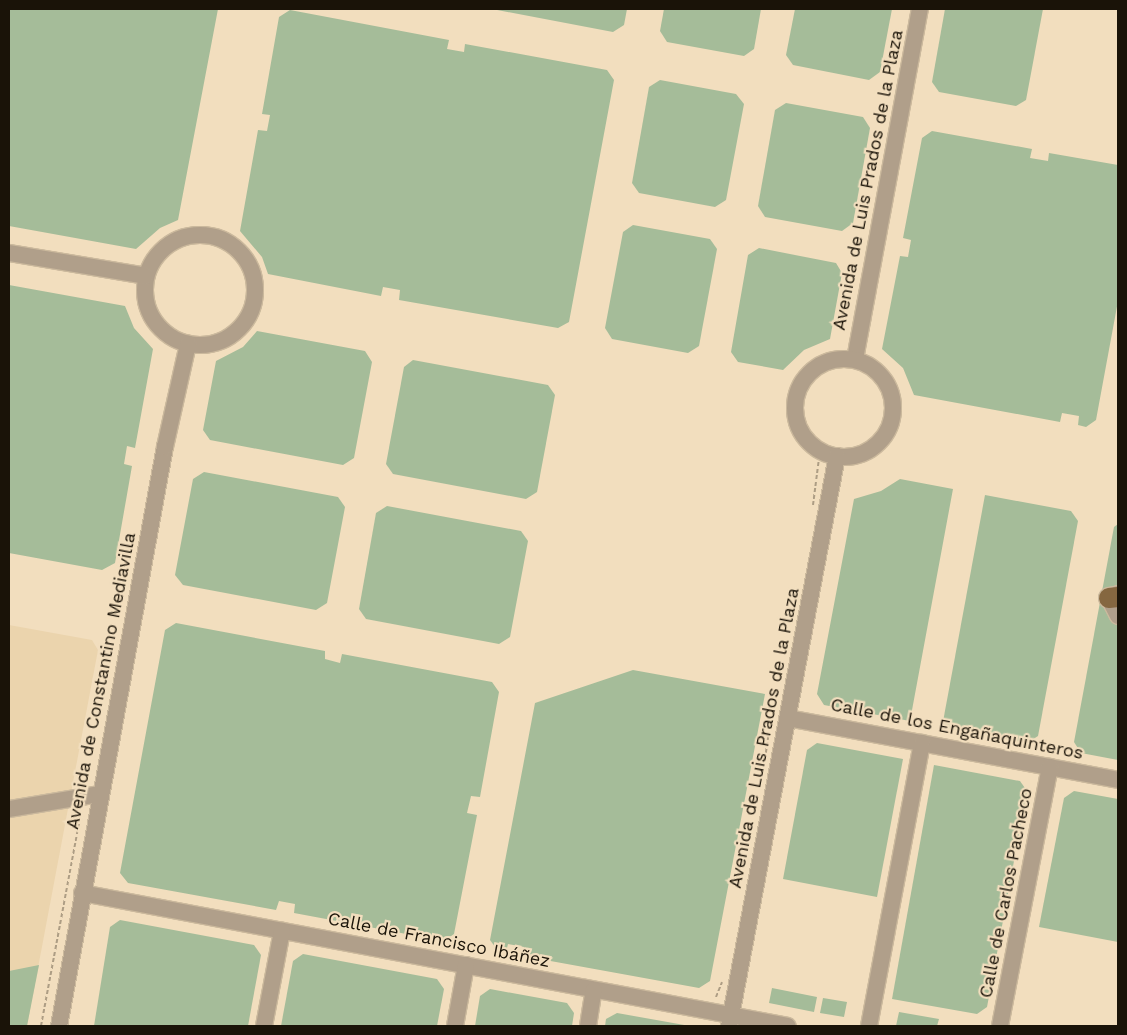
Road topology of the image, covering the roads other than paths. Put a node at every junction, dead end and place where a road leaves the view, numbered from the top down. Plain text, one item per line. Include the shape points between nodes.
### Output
1 (920, 9) edge
2 (9, 253) edge
3 (146, 276) junction
4 (188, 344) junction
5 (855, 359) junction
6 (837, 456) junction
7 (1115, 596) edge
8 (1118, 616) edge
9 (788, 718) junction
10 (922, 743) junction
11 (1050, 767) junction
12 (1118, 780) edge
13 (100, 794) junction
14 (9, 809) edge
15 (82, 893) junction
16 (282, 931) junction
17 (466, 965) junction
18 (594, 990) junction
19 (730, 1021) edge
20 (59, 1026) edge
21 (264, 1026) edge
22 (456, 1026) edge
23 (588, 1026) edge
24 (788, 1026) edge
25 (869, 1026) edge
26 (1000, 1026) edge

1 - 5 street, Avenida de Luis Prados de la Plaza
2 - 3 street
3 - 4 street via 149,311 158,326 172,338
3 - 4 street via 163,249 190,236 223,240 238,249 249,264 255,281 255,299 250,316 239,330 224,340 206,345
4 - 13 street, Avenida de Constantino Mediavilla
5 - 6 street via 876,371 890,390 891,422 885,435 870,449 851,456
5 - 6 street via 822,363 799,387 795,404 796,418 810,444
6 - 9 street, Avenida de Luis Prados de la Plaza
7 - 8 street
9 - 10 street, Calle de los Engañaquinteros
9 - 19 street, Avenida de Luis Prados de la Plaza
10 - 11 street, Calle de los Engañaquinteros
10 - 25 street
11 - 12 street, Calle de los Engañaquinteros
11 - 26 street, Calle de Carlos Pacheco
13 - 14 street
13 - 15 street, Avenida de Constantino Mediavilla
15 - 16 street, Calle de Francisco Ibáñez
15 - 20 street, Avenida de Constantino Mediavilla
16 - 17 street, Calle de Francisco Ibáñez
16 - 21 street
17 - 18 street, Calle de Francisco Ibáñez
17 - 22 street
18 - 19 street, Calle de Francisco Ibáñez
18 - 23 street
19 - 24 street, Calle de Francisco Ibáñez

